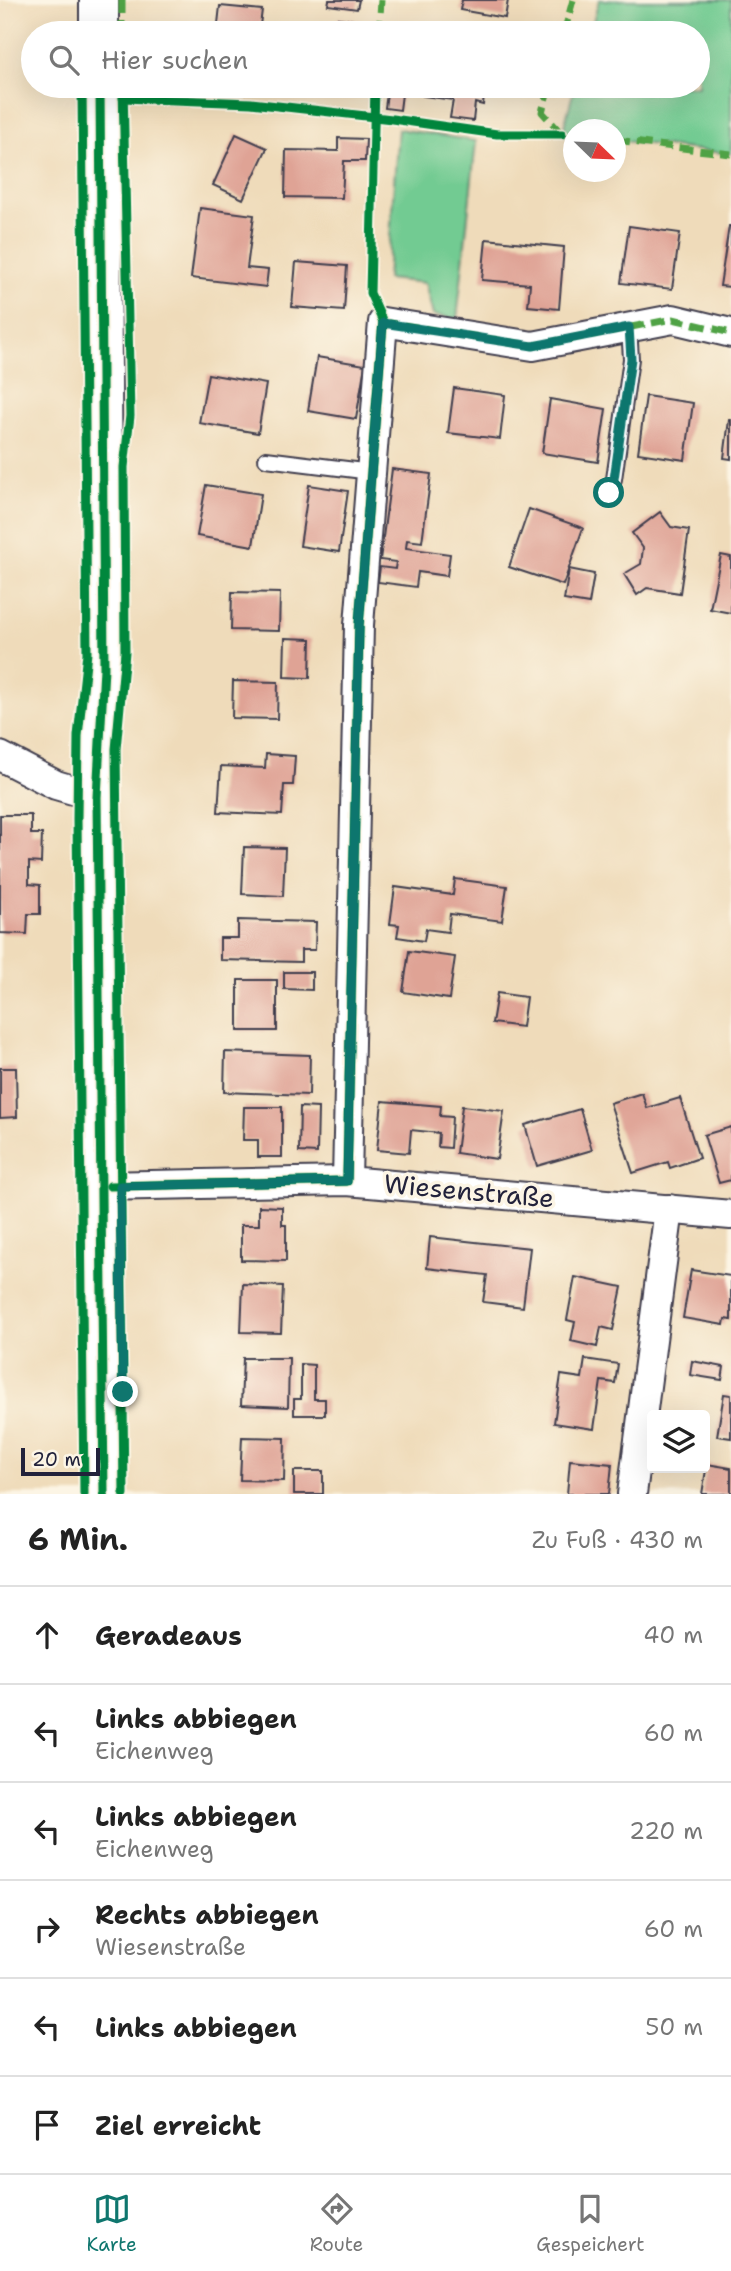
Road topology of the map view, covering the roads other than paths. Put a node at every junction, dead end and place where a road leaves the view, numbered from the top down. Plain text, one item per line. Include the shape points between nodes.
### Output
1 (99, 0) edge
2 (99, 21) edge
3 (100, 98) edge
4 (629, 327) junction
5 (731, 332) edge
6 (266, 459) dead end
7 (371, 472) junction
8 (609, 493) dead end
9 (0, 756) edge
10 (97, 797) junction
11 (347, 1181) junction
12 (100, 1186) junction
13 (669, 1209) junction
14 (731, 1215) edge
15 (104, 1494) edge
16 (632, 1494) edge

1 - 2 main road
3 - 10 main road via 104,668
4 - 5 street via 673,319
4 - 7 street via 533,346 383,323
4 - 8 lane via 631,359
6 - 7 lane
7 - 11 street via 359,625
9 - 10 street via 56,785
10 - 12 main road
11 - 12 street, Wiesenstraße
11 - 13 street, Wiesenstraße
12 - 15 main road
13 - 14 street, Wiesenstraße
13 - 16 street

